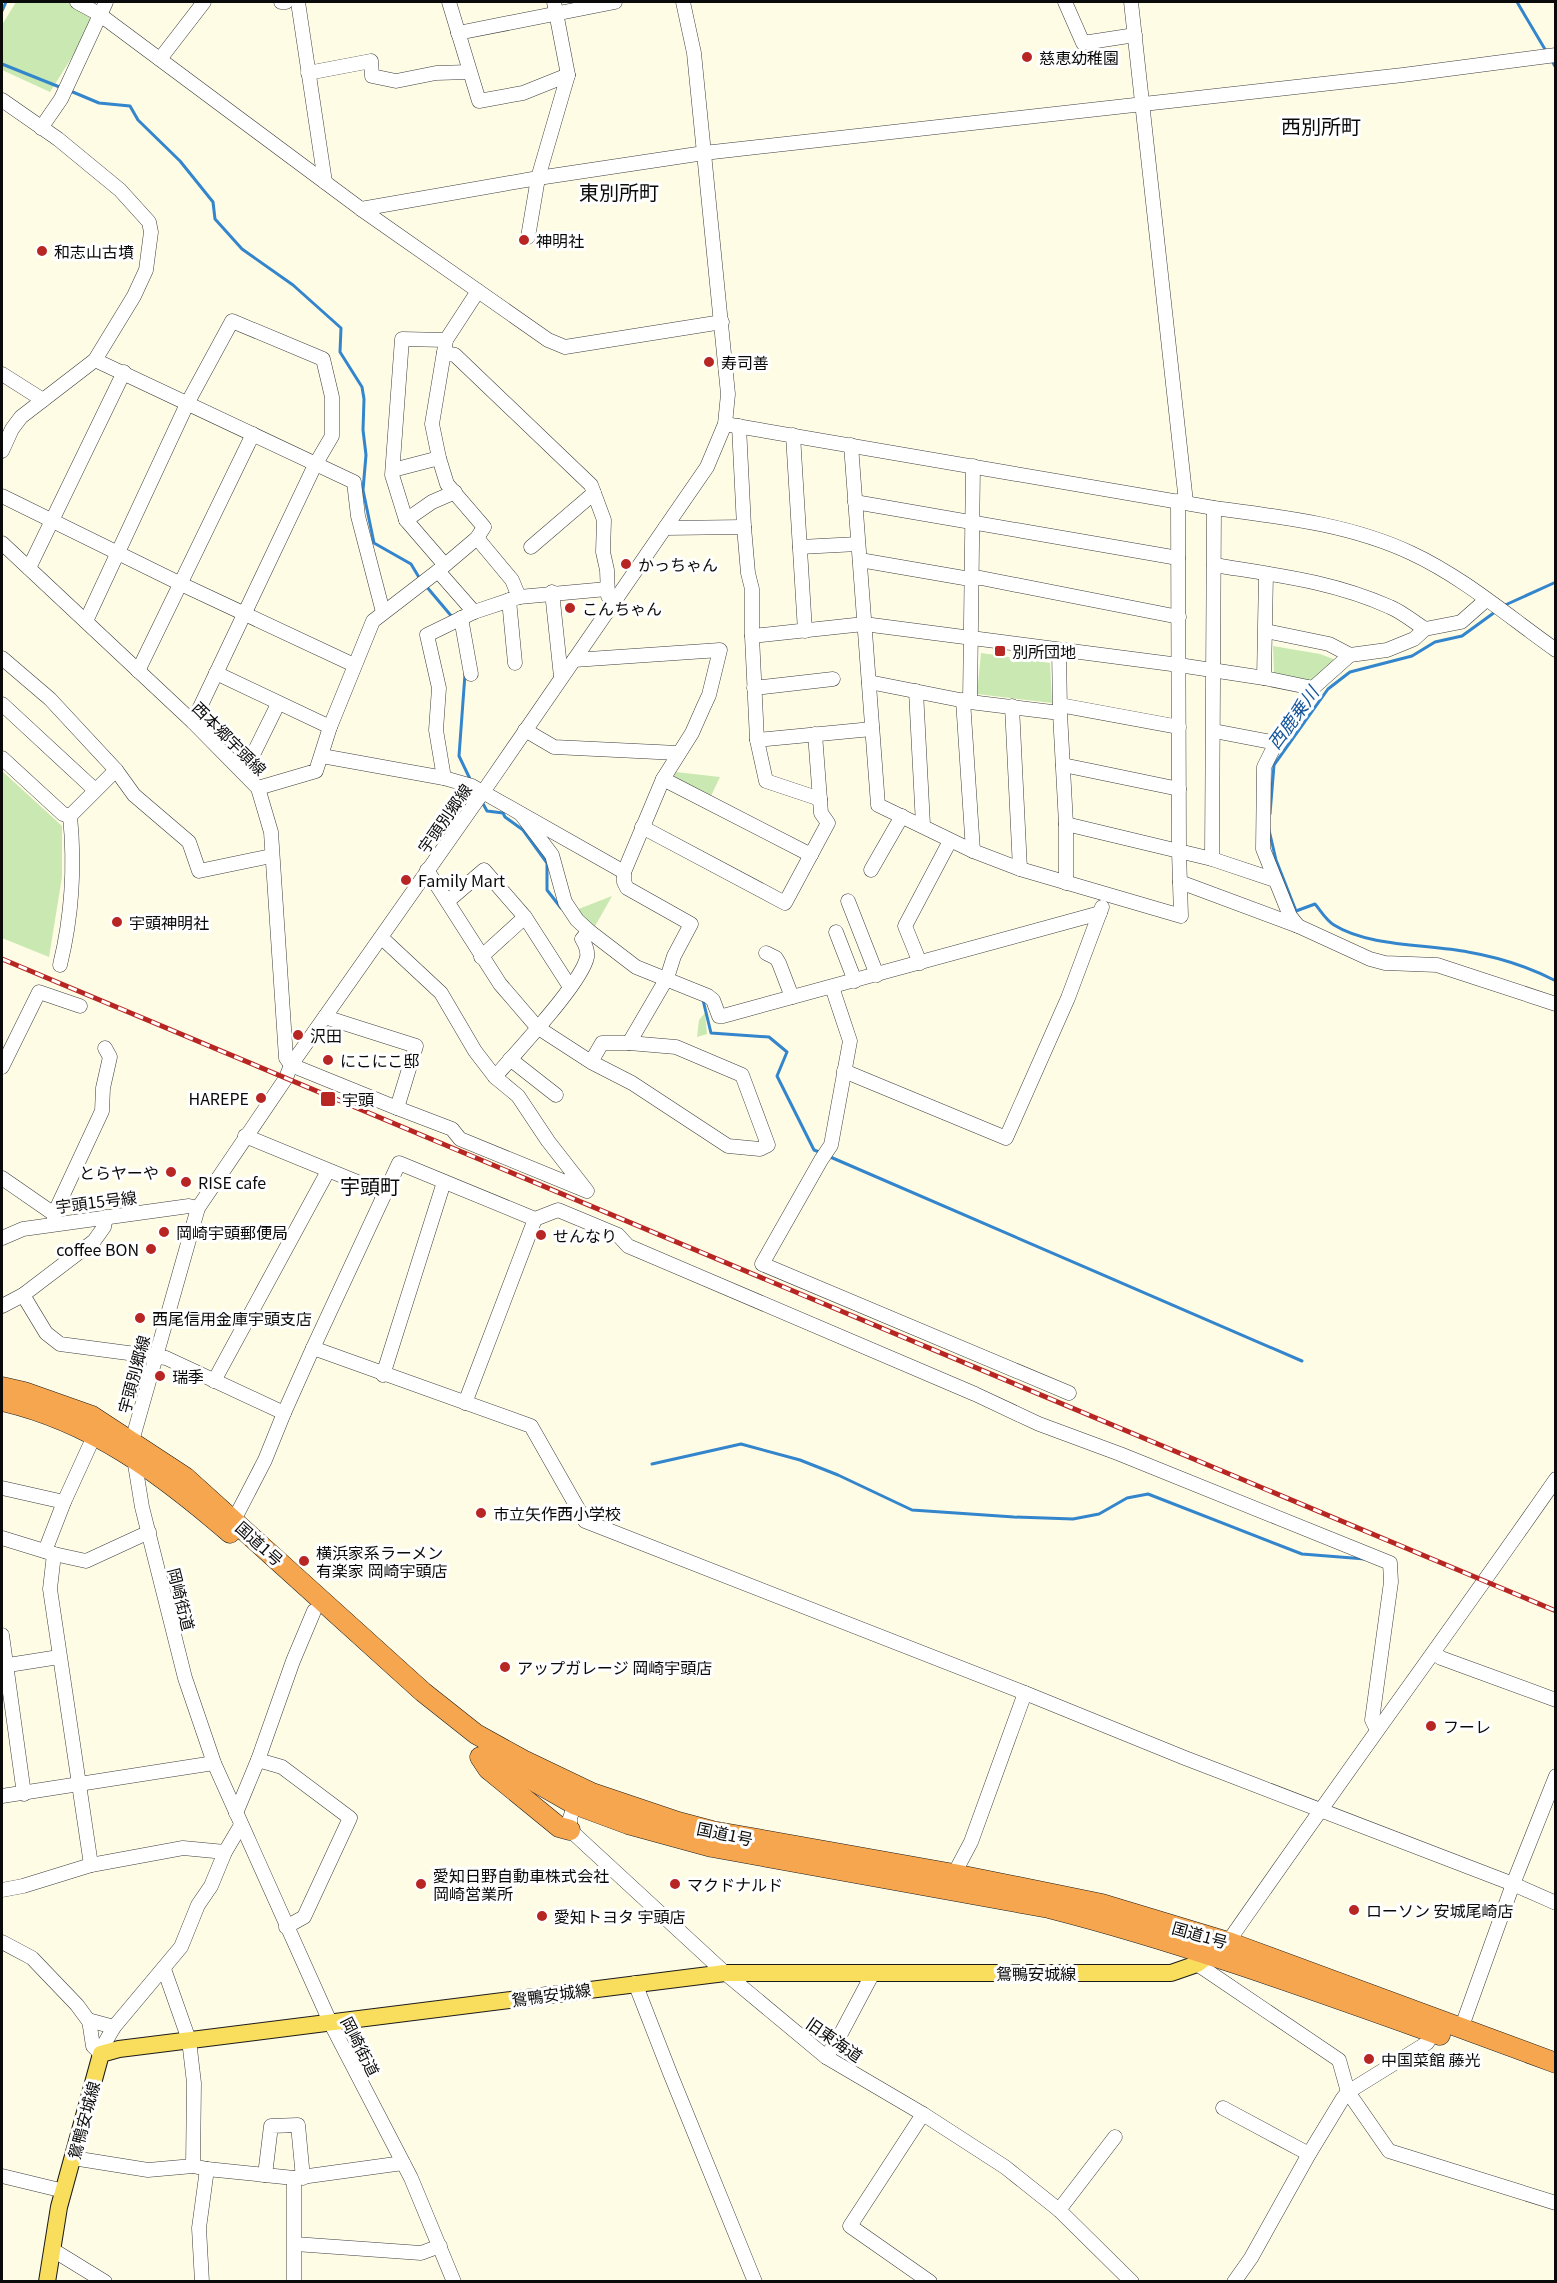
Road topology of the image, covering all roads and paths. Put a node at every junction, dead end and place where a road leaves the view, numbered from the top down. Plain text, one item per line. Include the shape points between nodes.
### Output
1 (77, 2) edge
2 (106, 2) edge
3 (204, 2) edge
4 (298, 2) edge
5 (449, 2) edge
6 (615, 2) edge
7 (683, 2) edge
8 (1065, 2) edge
9 (1131, 2) edge
10 (555, 8) edge
11 (99, 14) junction
12 (458, 33) junction
13 (1135, 35) junction
14 (1550, 56) edge
15 (160, 59) junction
16 (469, 72) junction
17 (308, 73) junction
18 (568, 75) junction
19 (1142, 104) junction
20 (3, 105) edge
21 (41, 128) junction
22 (704, 153) junction
23 (538, 177) junction
24 (325, 182) junction
25 (361, 209) junction
26 (528, 237) dead end
27 (478, 291) junction
28 (722, 322) junction
29 (445, 346) junction
30 (95, 360) junction
31 (123, 372) junction
32 (2, 374) edge
33 (43, 400) junction
34 (188, 402) junction
35 (732, 425) junction
36 (253, 434) junction
37 (793, 435) junction
38 (851, 445) junction
39 (2, 451) edge
40 (438, 458) junction
41 (315, 465) junction
42 (973, 466) junction
43 (393, 470) junction
44 (455, 492) junction
45 (594, 493) junction
46 (2, 496) edge
47 (1182, 501) junction
48 (855, 502) junction
49 (1214, 508) junction
50 (406, 520) junction
51 (53, 522) junction
52 (973, 524) junction
53 (744, 527) junction
54 (665, 528) junction
55 (477, 538) junction
56 (2, 543) edge
57 (858, 544) junction
58 (800, 547) junction
59 (531, 548) dead end
60 (117, 551) junction
61 (1178, 558) junction
62 (860, 560) junction
63 (1214, 565) junction
64 (29, 568) junction
65 (441, 568) junction
66 (1266, 574) junction
67 (972, 578) junction
68 (181, 584) junction
69 (607, 588) junction
70 (552, 592) junction
71 (514, 599) junction
72 (1486, 600) junction
73 (610, 607) junction
74 (244, 612) junction
75 (383, 612) junction
76 (468, 615) junction
77 (1179, 617) junction
78 (86, 621) junction
79 (864, 624) junction
80 (1425, 629) junction
81 (805, 631) junction
82 (1266, 631) junction
83 (752, 636) junction
84 (972, 638) junction
85 (1059, 650) junction
86 (1556, 650) edge
87 (1350, 655) junction
88 (2, 658) edge
89 (574, 660) junction
90 (515, 663) dead end
91 (354, 665) junction
92 (1179, 665) junction
93 (138, 671) junction
94 (1212, 671) junction
95 (216, 673) junction
96 (471, 674) dead end
97 (561, 677) junction
98 (1264, 678) junction
99 (833, 679) dead end
100 (869, 682) junction
101 (754, 688) junction
102 (1313, 688) junction
103 (916, 692) junction
104 (967, 701) junction
105 (2, 704) edge
106 (278, 704) junction
107 (1012, 706) junction
108 (1060, 709) junction
109 (193, 722) junction
110 (1179, 726) junction
111 (330, 727) junction
112 (872, 729) junction
113 (525, 730) junction
114 (1214, 731) junction
115 (815, 734) junction
116 (757, 740) junction
117 (1276, 743) junction
118 (678, 753) junction
119 (322, 756) junction
120 (2, 758) edge
121 (1063, 765) junction
122 (116, 770) junction
123 (244, 773) junction
124 (444, 778) junction
125 (663, 779) junction
126 (258, 788) junction
127 (1179, 789) junction
128 (95, 790) junction
129 (483, 792) junction
130 (819, 799) junction
131 (521, 814) junction
132 (70, 816) junction
133 (902, 816) junction
134 (1066, 824) junction
135 (923, 825) junction
136 (642, 827) junction
137 (950, 841) junction
138 (973, 851) junction
139 (1179, 851) junction
140 (812, 855) junction
141 (271, 856) junction
142 (1212, 859) junction
143 (1020, 869) junction
144 (427, 870) junction
145 (871, 870) dead end
146 (624, 872) junction
147 (1275, 880) junction
148 (1180, 882) junction
149 (1066, 883) junction
150 (1107, 894) junction
151 (448, 901) junction
152 (848, 901) dead end
153 (1100, 913) junction
154 (525, 917) junction
155 (1298, 926) junction
156 (837, 932) dead end
157 (586, 935) junction
158 (382, 938) junction
159 (766, 953) dead end
160 (481, 957) junction
161 (920, 963) junction
162 (60, 965) dead end
163 (877, 975) junction
164 (667, 978) junction
165 (855, 981) junction
166 (570, 987) junction
167 (832, 987) junction
168 (792, 997) junction
169 (1556, 1004) edge
170 (81, 1006) dead end
171 (325, 1017) junction
172 (537, 1027) junction
173 (629, 1043) junction
174 (105, 1048) dead end
175 (510, 1059) junction
176 (591, 1062) junction
177 (2, 1068) edge
178 (289, 1071) junction
179 (844, 1071) junction
180 (495, 1077) junction
181 (556, 1095) dead end
182 (397, 1108) junction
183 (245, 1136) junction
184 (328, 1172) junction
185 (2, 1178) edge
186 (444, 1182) junction
187 (384, 1193) junction
188 (198, 1208) junction
189 (106, 1217) junction
190 (54, 1219) junction
191 (535, 1219) junction
192 (2, 1238) edge
193 (23, 1295) junction
194 (2, 1306) edge
195 (312, 1348) junction
196 (154, 1358) junction
197 (383, 1375) junction
198 (214, 1381) junction
199 (2, 1386) edge
200 (1069, 1393) dead end
201 (2, 1401) edge
202 (465, 1403) junction
203 (284, 1413) junction
204 (95, 1434) junction
205 (133, 1449) junction
206 (1556, 1479) edge
207 (2, 1488) edge
208 (64, 1502) junction
209 (234, 1520) junction
210 (149, 1532) junction
211 (2, 1538) edge
212 (50, 1553) junction
213 (314, 1611) junction
214 (2, 1635) edge
215 (1434, 1653) junction
216 (59, 1658) junction
217 (4, 1666) edge
218 (1025, 1693) junction
219 (1556, 1700) edge
220 (1377, 1730) junction
221 (475, 1746) junction
222 (258, 1760) junction
223 (214, 1763) junction
224 (1556, 1776) edge
225 (80, 1784) junction
226 (24, 1794) junction
227 (2, 1796) edge
228 (578, 1796) junction
229 (1320, 1809) junction
230 (239, 1819) junction
231 (570, 1830) junction
232 (225, 1852) junction
233 (91, 1865) junction
234 (954, 1874) junction
235 (1513, 1884) junction
236 (2, 1890) edge
237 (1556, 1903) edge
238 (286, 1927) junction
239 (2, 1942) edge
240 (1228, 1942) junction
241 (1203, 1960) junction
242 (164, 1969) junction
243 (725, 1973) junction
244 (873, 1973) junction
245 (635, 1983) junction
246 (89, 2020) junction
247 (331, 2024) junction
248 (114, 2027) junction
249 (1461, 2029) junction
250 (1434, 2033) junction
251 (189, 2040) junction
252 (101, 2054) junction
253 (826, 2057) junction
254 (1556, 2063) edge
255 (1556, 2076) edge
256 (1348, 2092) junction
257 (1223, 2108) dead end
258 (923, 2114) junction
259 (1115, 2138) dead end
260 (1309, 2154) junction
261 (73, 2158) junction
262 (402, 2163) junction
263 (200, 2168) junction
264 (265, 2175) junction
265 (2, 2176) edge
266 (298, 2178) junction
267 (64, 2191) junction
268 (1556, 2203) edge
269 (1059, 2210) junction
270 (295, 2244) junction
271 (440, 2246) junction
272 (53, 2250) junction
273 (47, 2282) edge
274 (105, 2282) edge
275 (202, 2282) edge
276 (294, 2282) edge
277 (454, 2282) edge
278 (755, 2282) edge
279 (930, 2282) edge
280 (1132, 2282) edge
281 (1234, 2282) edge

1 - 11 street
2 - 11 street
3 - 15 street
4 - 17 street
5 - 12 street
6 - 10 street
7 - 22 street via 694,53
8 - 13 street via 1083,43
9 - 13 street
10 - 12 street
10 - 18 street
11 - 15 street
11 - 21 street via 61,99
12 - 16 street
13 - 19 street
14 - 19 street
15 - 24 street
16 - 17 street via 436,73 396,81 372,76 371,61
16 - 18 street via 479,101 524,93
17 - 24 street
18 - 23 street
19 - 22 street
19 - 47 street
20 - 21 street
21 - 30 street via 120,190 149,222 146,270
22 - 23 street
22 - 28 street
23 - 25 street
23 - 26 street
24 - 25 street
25 - 27 street
27 - 28 street via 548,340 565,347
27 - 29 street
28 - 35 street
29 - 40 street via 432,424
29 - 43 street via 402,339
29 - 45 street via 591,485
30 - 31 street
30 - 33 street
31 - 34 street
31 - 51 street
32 - 33 street
33 - 39 street via 21,417
34 - 36 street
34 - 41 street via 232,321 324,359 332,397 332,436
34 - 60 street
35 - 37 street
35 - 53 street
35 - 54 street
36 - 41 street
36 - 68 street
37 - 38 street
37 - 58 street
38 - 42 street
38 - 48 street
40 - 43 street
40 - 44 street via 447,484
41 - 74 street
41 - 75 street via 354,482 358,516
42 - 47 street
42 - 52 street
43 - 50 street
44 - 50 street
44 - 55 street via 484,527
45 - 59 street
45 - 69 street via 604,520
46 - 51 street
47 - 49 street
47 - 61 street
48 - 52 street
48 - 57 street
49 - 63 street
49 - 72 street via 1327,525 1382,541 1439,568
50 - 65 street
51 - 60 street
51 - 64 street
52 - 61 street
52 - 67 street
53 - 54 street
53 - 83 street via 752,589
54 - 73 street
55 - 65 street
55 - 71 street via 512,580
56 - 64 street, 西本郷宇頭線
57 - 58 street
57 - 62 street
58 - 81 street
60 - 68 street
60 - 78 street
61 - 77 street
62 - 67 street
62 - 79 street
63 - 66 street
63 - 94 street
64 - 78 street, 西本郷宇頭線
65 - 75 street
65 - 76 street
66 - 80 street via 1307,579 1347,590 1392,608
66 - 82 street
67 - 77 street
67 - 84 street
68 - 74 street
68 - 93 street
69 - 70 street
69 - 73 street
70 - 71 street
70 - 97 street
71 - 76 street
71 - 90 street
72 - 80 street via 1461,622
72 - 86 street
73 - 89 street
74 - 91 street
74 - 95 street
75 - 91 street via 373,621
76 - 96 street
76 - 124 street via 427,635 439,688 436,730
77 - 92 street
78 - 93 street, 西本郷宇頭線
79 - 81 street
79 - 84 street
79 - 100 street
80 - 87 street via 1414,639 1387,650
81 - 83 street
82 - 87 street via 1329,644
82 - 98 street
83 - 101 street
84 - 85 street
84 - 104 street
85 - 92 street
85 - 108 street
87 - 102 street
88 - 122 street via 50,699
89 - 97 street, 宇頭別郷線
89 - 118 street via 720,650 709,695
91 - 111 street
92 - 94 street
92 - 110 street
93 - 109 street, 西本郷宇頭線
94 - 98 street
94 - 114 street
95 - 106 street
95 - 109 street
97 - 113 street, 宇頭別郷線
98 - 102 street
99 - 101 street
100 - 103 street
100 - 112 street
101 - 116 street
102 - 117 street
103 - 104 street
103 - 135 street
104 - 107 street
104 - 138 street
105 - 128 street
106 - 111 street
106 - 123 street
107 - 108 street
107 - 143 street
108 - 110 street
108 - 121 street
109 - 123 street, 西本郷宇頭線
110 - 127 street
111 - 119 street
112 - 115 street
112 - 133 street via 878,805
113 - 118 street via 554,747
113 - 129 street, 宇頭別郷線
114 - 117 street
114 - 142 street
115 - 116 street
115 - 130 street
116 - 130 street via 766,781
117 - 147 street via 1264,767 1263,849
118 - 125 street
119 - 124 street
119 - 126 street via 316,771
120 - 132 street via 63,814
121 - 127 street
121 - 134 street
122 - 128 street
122 - 141 street via 134,795 189,843 199,871
123 - 126 street, 西本郷宇頭線
124 - 129 street
125 - 136 street
125 - 140 street
126 - 141 street, 西本郷宇頭線 via 271,832
127 - 139 street
128 - 132 street
129 - 131 street
129 - 144 street, 宇頭別郷線
130 - 140 street via 821,813 828,823
131 - 146 street
131 - 157 street via 552,855 565,902
132 - 162 street via 73,858 69,929
133 - 135 street
133 - 145 street
134 - 139 street
134 - 149 street
135 - 137 street
136 - 140 street via 785,903
136 - 146 street
137 - 138 street
137 - 161 street via 905,926
138 - 143 street
139 - 142 street
139 - 148 street
141 - 178 street, 西本郷宇頭線
142 - 147 street
143 - 149 street
144 - 151 street
144 - 158 street, 宇頭別郷線
146 - 164 street via 627,888 691,924
147 - 155 street
148 - 150 street via 1181,916
148 - 155 street
149 - 150 street
150 - 153 street
151 - 154 street via 484,870
151 - 160 street
152 - 163 street
153 - 161 street
153 - 179 street via 1068,998 1006,1138
154 - 160 street
154 - 166 street
155 - 169 street via 1370,959 1437,966
156 - 165 street
157 - 164 street via 636,967
157 - 166 street via 587,957
158 - 171 street, 宇頭別郷線
158 - 180 street via 441,993
159 - 168 street via 779,963
160 - 172 street
161 - 163 street
163 - 165 street
164 - 168 street via 708,996 719,1016
164 - 173 street
165 - 167 street
166 - 172 street
167 - 168 street
167 - 179 street via 850,1041
170 - 177 street via 39,992
171 - 178 street, 宇頭別郷線
171 - 182 street via 416,1046
172 - 175 street
172 - 176 street
173 - 176 street via 602,1043
173 - 176 street via 675,1047 742,1075 768,1145 760,1149 728,1146 632,1083
174 - 190 street via 110,1056 102,1111
175 - 180 street
175 - 181 street
178 - 182 street
178 - 183 street, 宇頭別郷線
179 - 200 street via 831,1146 762,1264
180 - 182 street via 518,1096 587,1191 460,1139 452,1129
183 - 184 street
183 - 188 street, 宇頭別郷線
184 - 187 street
184 - 198 street
185 - 190 street
186 - 187 street via 399,1163
186 - 191 street
186 - 197 street
187 - 195 street
188 - 189 street, 宇頭15号線
188 - 196 street, 宇頭別郷線
189 - 190 street, 宇頭15号線
189 - 193 street via 94,1241
190 - 192 street, 宇頭15号線
191 - 202 street
191 - 220 street via 558,1210 618,1235 628,1246 1039,1424 1390,1563 1392,1582 1372,1720
193 - 194 street
193 - 196 street via 46,1333 60,1344
195 - 197 street
195 - 203 street
196 - 198 street via 166,1358
196 - 205 street, 宇頭別郷線
197 - 202 street
198 - 203 street
199 - 205 highway, 国道1号 via 92,1416
201 - 204 highway, 国道1号
202 - 218 street via 531,1426 585,1521
203 - 209 street via 266,1460
204 - 205 highway, 国道1号
204 - 208 street
205 - 209 highway, 国道1号 via 185,1477
205 - 210 street, 岡崎街道
205 - 213 highway, 国道1号
206 - 215 street
207 - 208 street
208 - 212 street
209 - 228 highway, 国道1号 via 423,1692 476,1734
210 - 212 street via 86,1561
210 - 223 street, 岡崎街道 via 185,1678
211 - 212 street
212 - 216 street
213 - 221 highway, 国道1号 via 440,1721
213 - 222 street
214 - 217 street
215 - 219 street
215 - 220 street
216 - 217 street
216 - 225 street
217 - 226 street
218 - 229 street
218 - 234 street via 971,1842
220 - 229 street
221 - 228 highway, 国道1号 via 519,1774
221 - 231 highway via 488,1769 559,1827
222 - 230 street
222 - 238 street via 282,1767 350,1818 304,1917
223 - 225 street
223 - 230 street, 岡崎街道
224 - 235 street
225 - 226 street
225 - 233 street
226 - 227 street
228 - 231 street
228 - 234 highway, 国道1号 via 712,1831
228 - 241 highway, 国道1号 via 628,1824 712,1847 1049,1908 1097,1920
229 - 235 street
229 - 240 street
230 - 232 street
230 - 238 street, 岡崎街道
231 - 243 street, 旧東海道
232 - 233 street via 183,1848
232 - 242 street via 181,1947
233 - 236 street
234 - 240 highway, 国道1号 via 1101,1904
235 - 237 street
235 - 249 street
238 - 247 street, 岡崎街道
239 - 246 street via 33,1958
240 - 241 main road, 鴛鴨安城線
240 - 249 highway, 国道1号
241 - 244 main road, 鴛鴨安城線 via 1171,1972
241 - 250 highway, 国道1号
241 - 256 street via 1340,2060
242 - 248 street
242 - 251 street
243 - 244 main road, 鴛鴨安城線
243 - 245 main road, 鴛鴨安城線
243 - 253 street, 旧東海道
244 - 253 street
245 - 247 main road, 鴛鴨安城線
245 - 278 street
246 - 248 street
246 - 252 street via 93,2046
247 - 251 main road, 鴛鴨安城線
247 - 262 street, 岡崎街道
248 - 252 street
249 - 254 highway, 国道1号
250 - 255 highway, 国道1号
250 - 256 street via 1427,2043
251 - 252 main road, 鴛鴨安城線
251 - 263 street
252 - 261 main road, 鴛鴨安城線
253 - 258 street, 旧東海道
256 - 260 street
256 - 268 street via 1389,2151
257 - 260 street
258 - 269 street, 旧東海道 via 1005,2168
258 - 279 street via 850,2226
259 - 269 street
260 - 281 street
261 - 263 street via 148,2170
261 - 267 main road, 鴛鴨安城線
262 - 266 street
262 - 271 street, 岡崎街道
263 - 264 street
263 - 275 street
264 - 266 street
264 - 266 street via 271,2126 298,2125
265 - 267 street
266 - 270 street
267 - 272 main road, 鴛鴨安城線
269 - 280 street, 旧東海道
270 - 271 street via 421,2253
270 - 276 street
271 - 277 street, 岡崎街道
272 - 273 main road, 鴛鴨安城線
272 - 274 street

